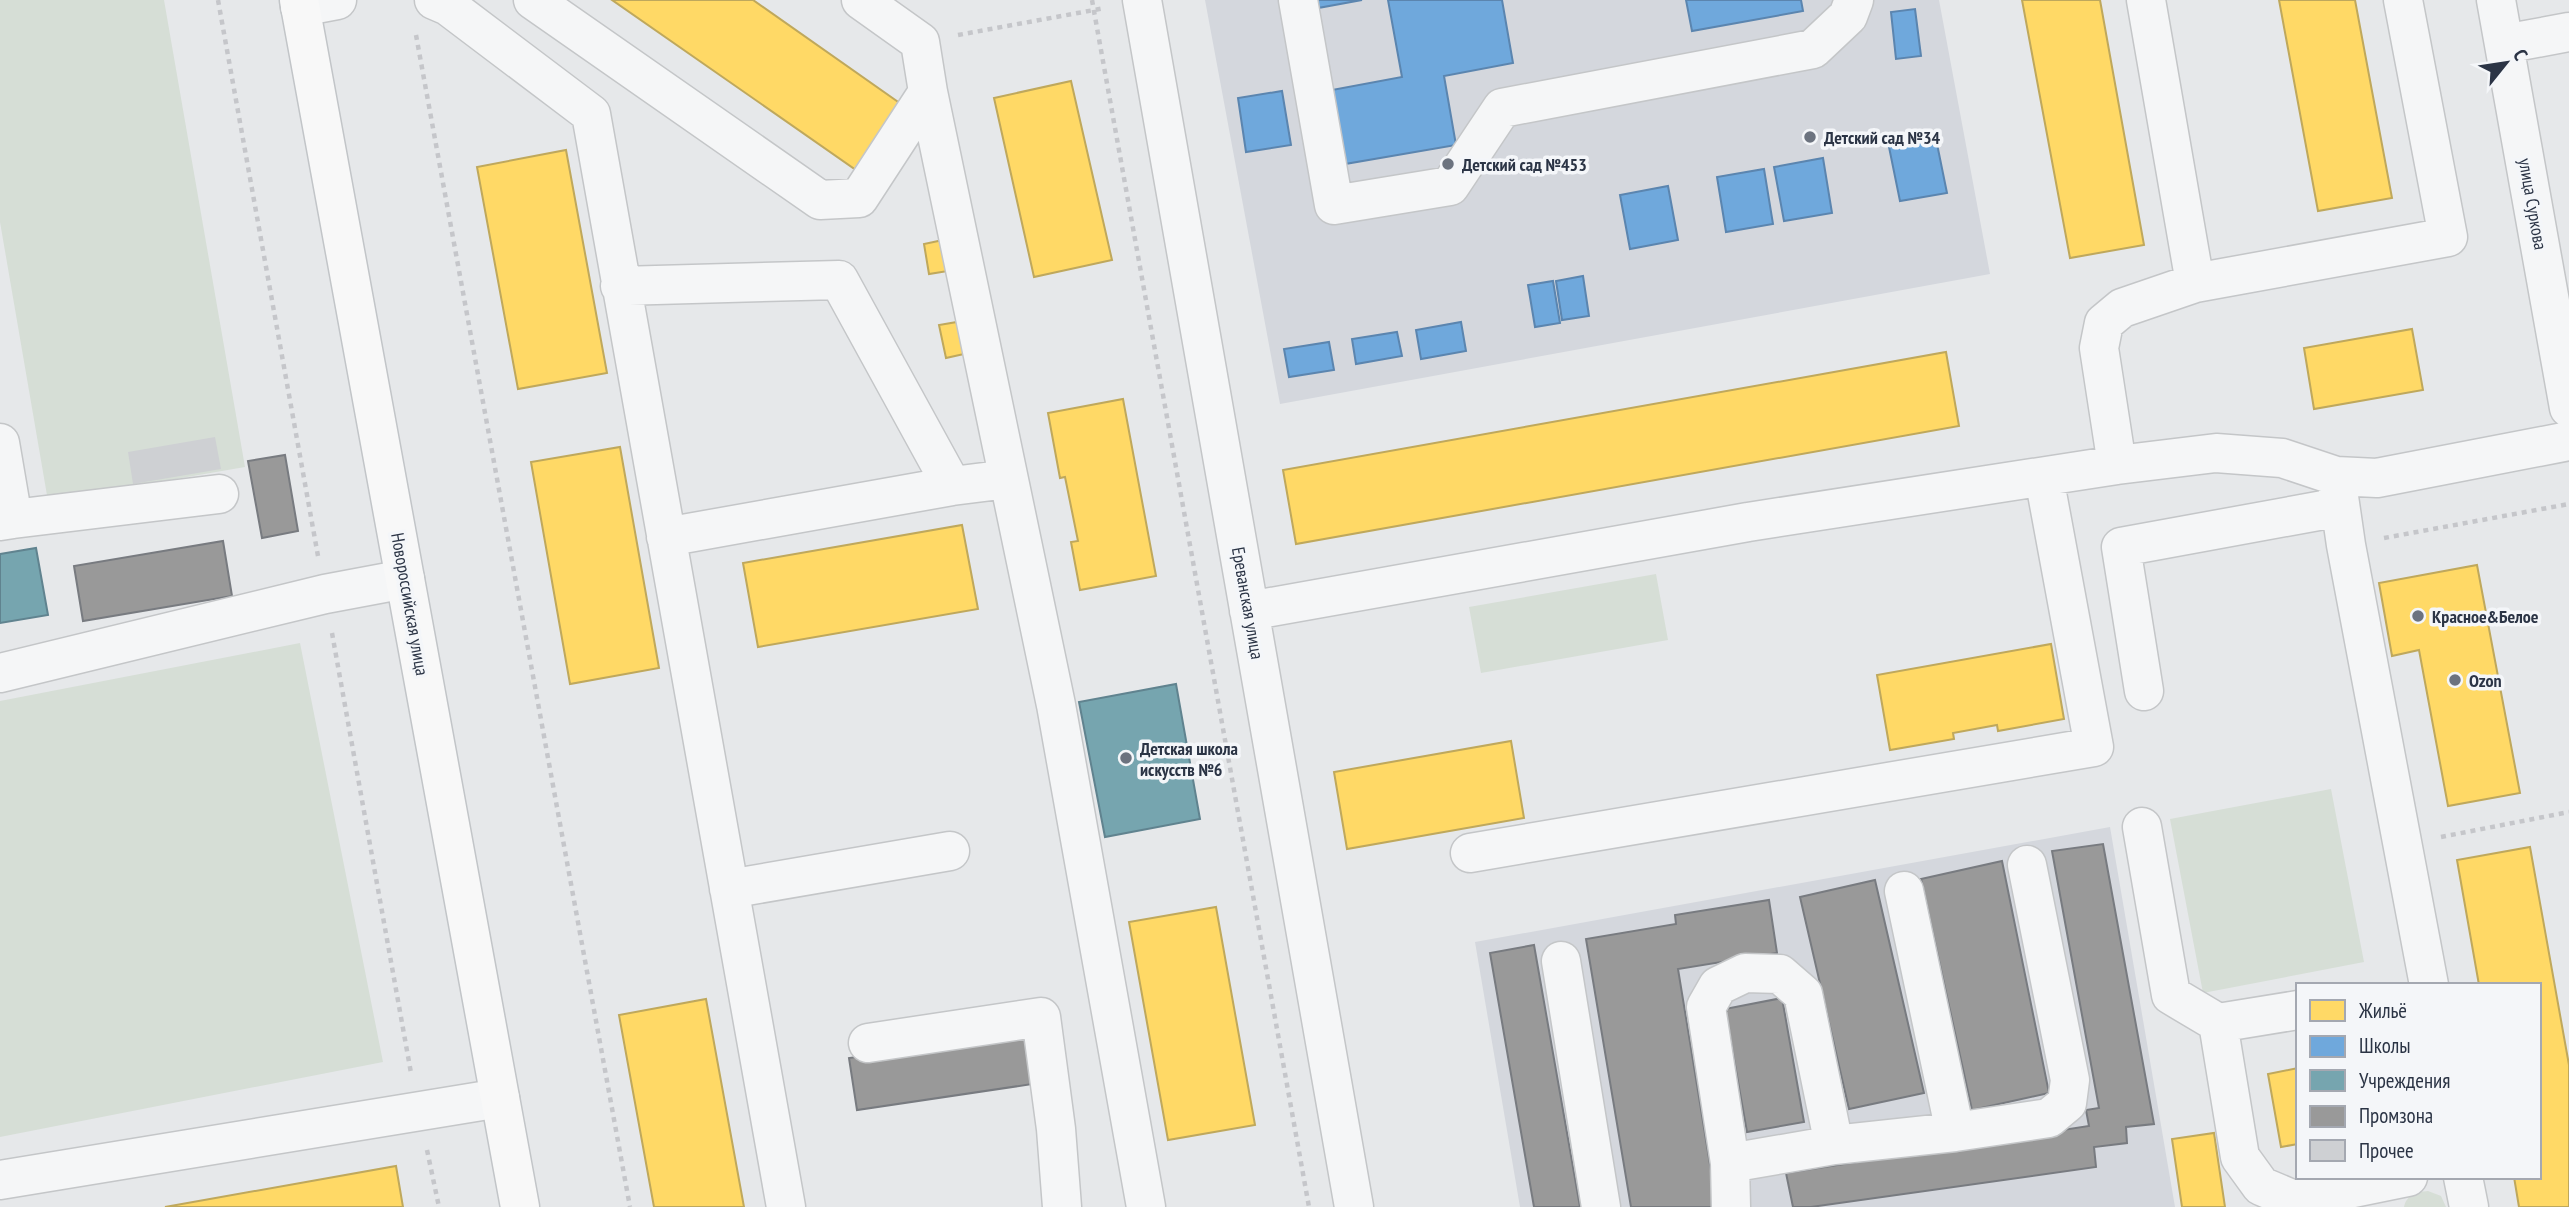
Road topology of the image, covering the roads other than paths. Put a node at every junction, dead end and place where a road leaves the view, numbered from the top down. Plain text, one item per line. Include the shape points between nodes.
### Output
1 (533, 0) edge
2 (862, 0) edge
3 (1298, 0) edge
4 (1854, 0) edge
5 (2146, 0) edge
6 (2403, 0) edge
7 (2496, 0) edge
8 (1142, 1) edge
9 (312, 2) edge
10 (424, 14) edge
11 (2569, 32) edge
12 (2504, 44) junction
13 (928, 93) junction
14 (2195, 283) junction
15 (620, 286) junction
16 (2569, 408) edge
17 (2569, 441) edge
18 (0, 443) edge
19 (2117, 465) junction
20 (2044, 477) junction
21 (1008, 479) junction
22 (951, 486) junction
23 (2338, 492) junction
24 (219, 494) dead end
25 (7, 520) edge
26 (666, 537) junction
27 (405, 579) junction
28 (1249, 611) junction
29 (0, 673) edge
30 (2144, 691) dead end
31 (2141, 827) dead end
32 (950, 850) dead end
33 (1470, 853) dead end
34 (2027, 865) dead end
35 (729, 889) junction
36 (1904, 891) dead end
37 (1561, 961) dead end
38 (2429, 983) edge
39 (2296, 1010) edge
40 (2218, 1023) junction
41 (867, 1042) dead end
42 (500, 1098) junction
43 (1955, 1132) junction
44 (1834, 1145) junction
45 (1730, 1163) junction
46 (2399, 1179) edge
47 (2463, 1179) edge
48 (0, 1180) edge
49 (520, 1207) edge
50 (786, 1207) edge
51 (1062, 1207) edge
52 (1146, 1207) edge
53 (1354, 1207) edge
54 (1601, 1207) edge
55 (1731, 1207) edge
56 (2469, 1207) edge

1 - 13 street via 820,200 859,198
2 - 13 street via 919,42
3 - 4 street via 1334,205 1450,186 1503,108 1813,49 1847,16
5 - 14 street
6 - 14 street via 2448,237
7 - 12 street, улица Суркова
8 - 28 street, Ереванская улица
9 - 27 main road, Новороссийская улица
10 - 15 street via 448,6 591,114
11 - 12 street
12 - 16 street, улица Суркова
13 - 21 street
14 - 19 street via 2122,309 2104,323 2099,348
15 - 22 street via 839,280
15 - 26 street
17 - 23 street via 2377,478
18 - 25 street
19 - 20 street
19 - 23 street via 2216,453 2282,458
20 - 28 street via 1748,522
20 - 33 street via 2094,747
21 - 22 street
21 - 52 street via 1056,705
22 - 26 street
23 - 30 street via 2121,547
23 - 38 street
24 - 25 street
26 - 35 street
27 - 29 street
27 - 42 main road, Новороссийская улица
28 - 53 street, Ереванская улица
31 - 40 street via 2171,995
32 - 35 street
34 - 43 street via 2070,1080 2067,1103 2049,1118
35 - 50 street
36 - 43 street
37 - 54 street
39 - 40 street
40 - 46 street via 2239,1157 2261,1186 2294,1200
41 - 51 street via 1041,1017
42 - 48 street
42 - 49 main road, Новороссийская улица
43 - 44 street
44 - 45 street
44 - 45 street via 1803,994 1780,974 1745,973 1718,986 1706,1007
45 - 55 street
47 - 56 street

